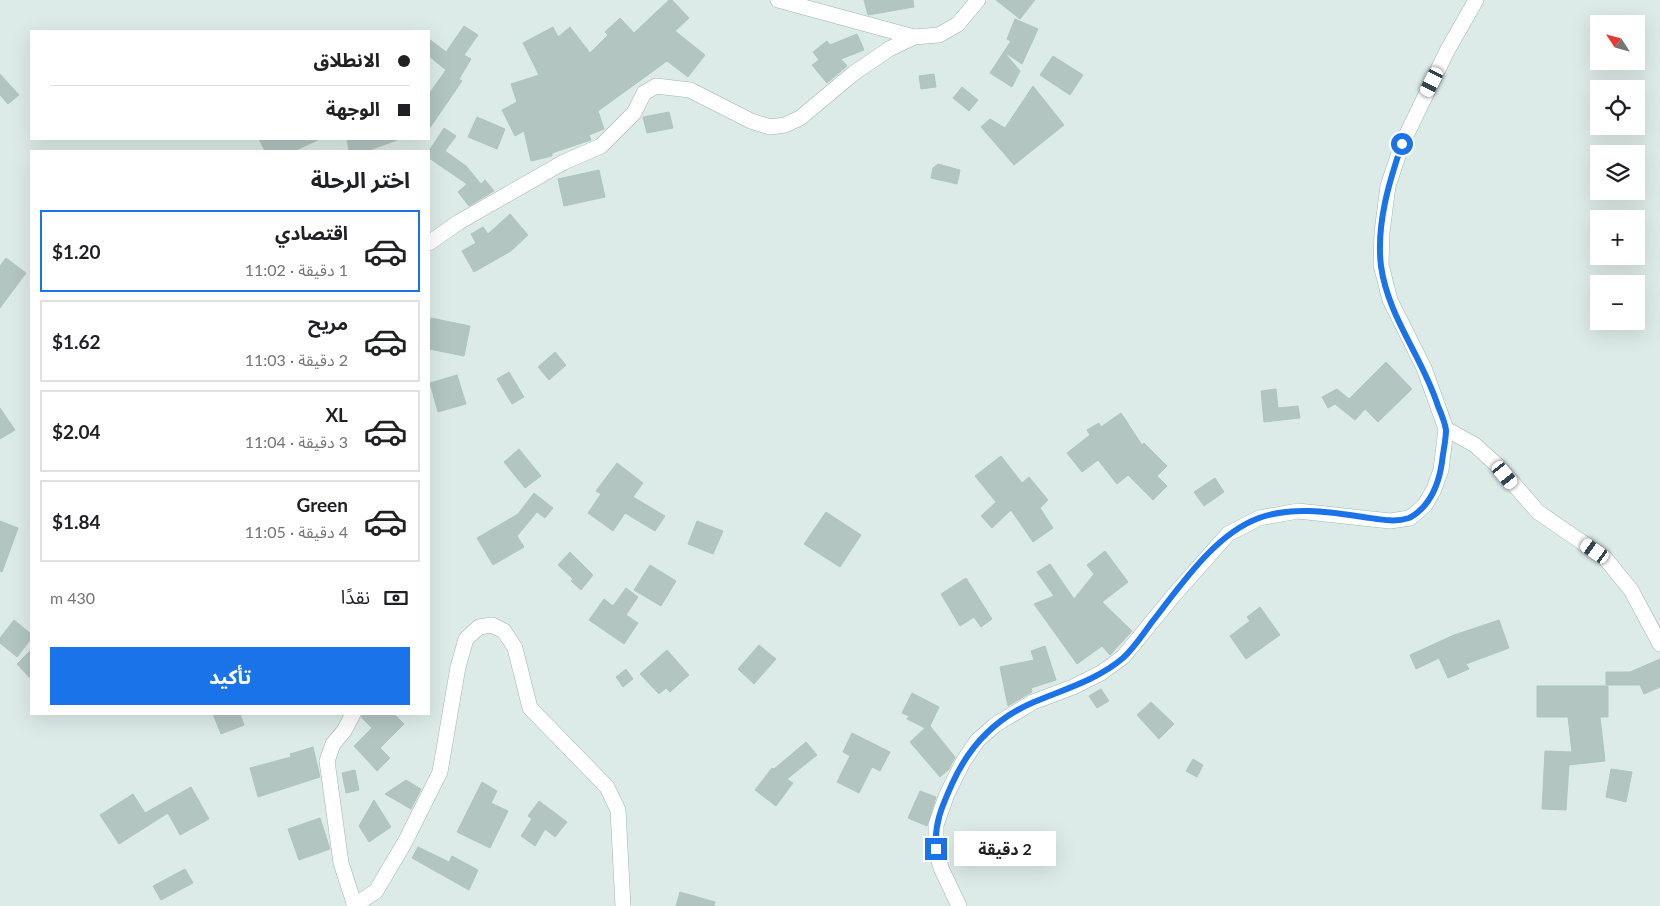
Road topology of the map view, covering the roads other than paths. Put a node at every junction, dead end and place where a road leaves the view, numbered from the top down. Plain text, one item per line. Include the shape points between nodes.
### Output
1 (778, 0) edge
2 (978, 0) edge
3 (1476, 0) edge
4 (914, 36) junction
5 (430, 242) edge
6 (1446, 429) junction
7 (1660, 644) edge
8 (352, 715) edge
9 (355, 906) edge
10 (623, 906) edge
11 (959, 906) edge

1 - 4 street
2 - 4 street via 958,24 939,35
3 - 6 street via 1402,144 1388,186 1382,232 1381,265 1390,300 1424,368
4 - 5 street via 854,73 800,118 778,127 770,128 752,121 690,90 656,86 644,93 634,113 601,146 564,162 458,222
6 - 7 street via 1475,445 1538,512 1605,558 1631,590
6 - 11 street via 1441,470 1434,489 1425,505 1410,518 1390,521 1298,511 1276,513 1243,526 1219,542 1123,657 1101,673 1012,713 977,742 954,778 936,825 936,849 941,868
8 - 9 street via 333,744 328,761 341,863
9 - 10 street via 376,892 440,772 466,639 479,627 492,625 504,632 515,648 530,708 608,787 618,810

